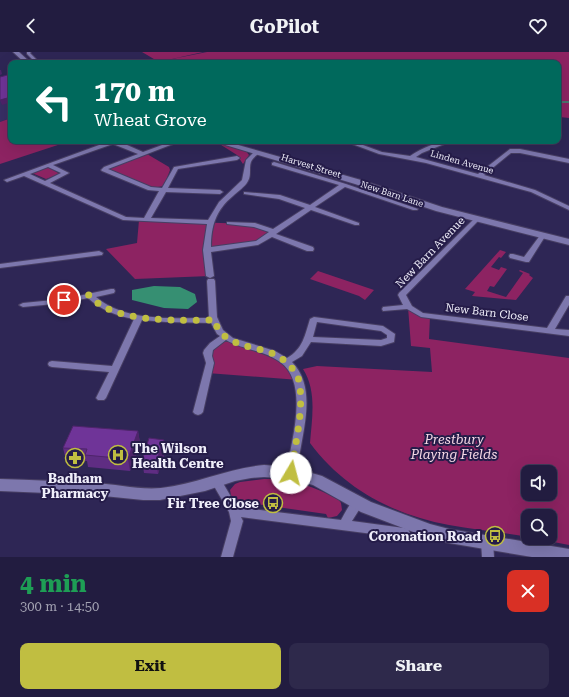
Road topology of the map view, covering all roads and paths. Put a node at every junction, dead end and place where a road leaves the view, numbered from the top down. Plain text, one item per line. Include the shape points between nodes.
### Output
1 (16, 52) edge
2 (29, 52) edge
3 (34, 59) edge
4 (25, 60) edge
5 (106, 144) edge
6 (120, 144) edge
7 (170, 144) edge
8 (226, 144) edge
9 (358, 144) edge
10 (441, 144) edge
11 (256, 153) junction
12 (142, 154) junction
13 (237, 158) dead end
14 (412, 158) junction
15 (569, 161) edge
16 (274, 164) dead end
17 (48, 165) junction
18 (25, 174) junction
19 (479, 176) junction
20 (7, 180) dead end
21 (46, 183) junction
22 (344, 185) junction
23 (165, 190) junction
24 (220, 192) dead end
25 (246, 193) dead end
26 (311, 208) junction
27 (569, 208) edge
28 (416, 209) dead end
29 (476, 219) junction
30 (146, 220) junction
31 (211, 222) junction
32 (229, 223) dead end
33 (356, 224) dead end
34 (273, 233) junction
35 (543, 235) junction
36 (569, 242) edge
37 (207, 247) junction
38 (310, 249) dead end
39 (99, 253) dead end
40 (512, 256) dead end
41 (0, 266) edge
42 (111, 291) dead end
43 (89, 295) junction
44 (569, 298) edge
45 (23, 305) dead end
46 (408, 307) junction
47 (386, 309) dead end
48 (139, 317) junction
49 (214, 320) junction
50 (549, 331) junction
51 (569, 333) edge
52 (225, 337) junction
53 (307, 339) junction
54 (286, 362) junction
55 (52, 364) dead end
56 (115, 369) junction
57 (101, 398) dead end
58 (198, 412) dead end
59 (291, 473) junction
60 (216, 481) junction
61 (0, 485) edge
62 (358, 502) junction
63 (234, 511) junction
64 (344, 525) junction
65 (404, 533) dead end
66 (487, 549) edge
67 (569, 556) edge
68 (227, 557) edge

1 - 4 main road
2 - 3 street
5 - 17 street
6 - 12 street
7 - 12 street
8 - 11 main road, New Barn Lane
9 - 14 street, Linden Avenue via 385,154
10 - 14 street
11 - 29 main road, New Barn Lane
11 - 31 street via 248,161 247,178 218,207
12 - 23 street via 104,170 144,187
13 - 23 street via 177,167
14 - 19 street, Linden Avenue
15 - 19 street via 513,148
16 - 22 street, Harvest Street
17 - 18 street
17 - 21 street via 66,173
18 - 20 street
18 - 21 street
19 - 27 street, Linden Avenue via 535,192
21 - 30 street via 122,218
22 - 26 street, Harvest Street
22 - 28 street, Harvest Street
23 - 24 street
23 - 30 street
25 - 26 street via 277,196
26 - 33 street
26 - 34 street, Harvest Street
29 - 35 main road, New Barn Lane
29 - 46 street, New Barn Avenue via 402,295
30 - 31 street
31 - 37 street
32 - 34 street via 255,225
34 - 37 street, Harvest Street via 253,245
34 - 38 street
35 - 36 main road, New Barn Lane
35 - 40 street via 526,260
37 - 49 street
39 - 41 street
42 - 43 street
43 - 45 street
43 - 48 street via 94,302 104,307
44 - 50 street
46 - 47 street
46 - 50 street, New Barn Close via 421,315
48 - 49 street
48 - 56 street
49 - 52 street
50 - 51 street, New Barn Close
52 - 54 street via 270,352
52 - 58 street via 208,350 210,363
53 - 53 street via 314,319 383,329 391,334 391,340 377,343
53 - 54 street via 300,354
54 - 59 street via 296,375 300,386 300,422
55 - 56 street
56 - 57 street
59 - 60 main road via 254,471
59 - 62 main road via 317,480
60 - 61 main road via 160,494
60 - 63 street
62 - 64 street
62 - 66 main road via 390,517
63 - 64 street
63 - 68 street via 236,521
64 - 65 street
66 - 67 main road

